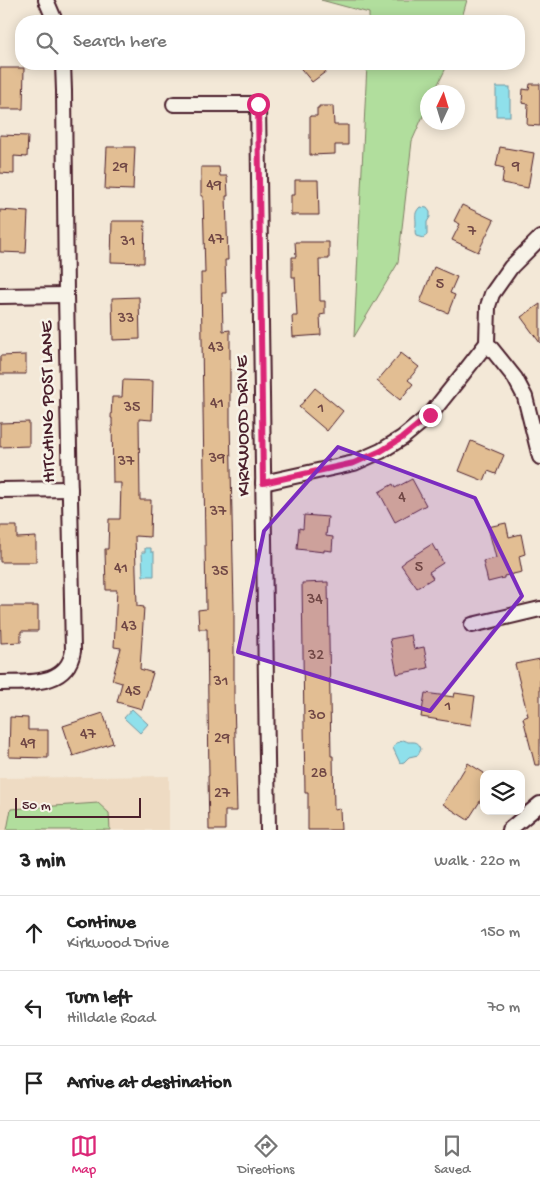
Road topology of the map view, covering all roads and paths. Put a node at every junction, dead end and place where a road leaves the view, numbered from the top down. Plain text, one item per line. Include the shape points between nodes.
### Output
1 (46, 0) edge
2 (52, 15) edge
3 (63, 70) edge
4 (174, 104) dead end
5 (540, 238) edge
6 (66, 295) junction
7 (0, 296) edge
8 (487, 343) junction
9 (540, 457) edge
10 (263, 483) junction
11 (70, 489) junction
12 (0, 490) edge
13 (540, 609) edge
14 (472, 625) dead end
15 (0, 683) edge
16 (540, 804) edge
17 (268, 830) edge
18 (509, 830) edge

1 - 2 street
3 - 6 street, HITCHING POST LANE
4 - 10 street, KIRKWOOD DRIVE via 258,104
5 - 8 street via 511,267 492,294 488,306
6 - 7 street
6 - 11 street, HITCHING POST LANE
8 - 9 street via 515,378 525,397
8 - 10 street via 430,415 402,438 354,463
10 - 17 street, KIRKWOOD DRIVE
11 - 12 street
11 - 15 street, HITCHING POST LANE via 71,661 61,674 48,680
13 - 14 street
16 - 18 street

